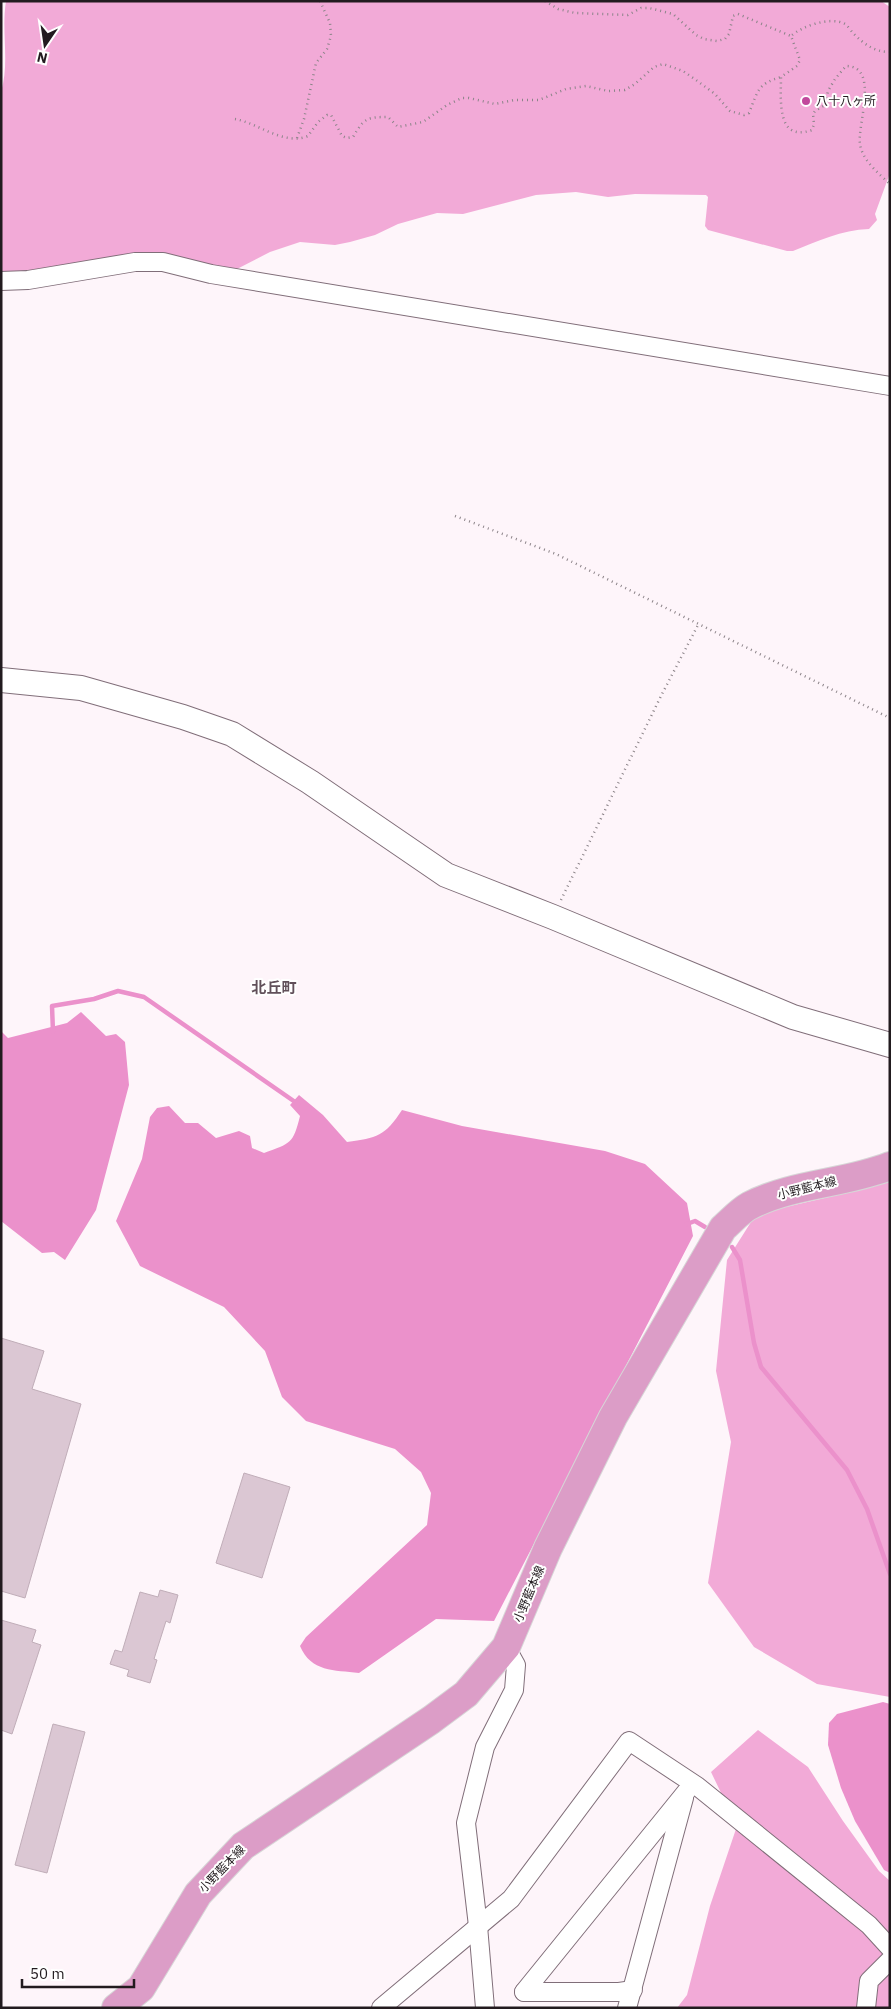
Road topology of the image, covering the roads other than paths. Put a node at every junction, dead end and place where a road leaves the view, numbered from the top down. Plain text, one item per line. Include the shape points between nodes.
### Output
1 (1, 281) edge
2 (890, 386) edge
3 (1, 680) edge
4 (890, 1045) edge
5 (890, 1166) edge
6 (506, 1647) junction
7 (687, 1786) junction
8 (478, 1926) junction
9 (890, 1948) edge
10 (890, 1960) edge
11 (633, 1990) junction
12 (116, 2008) edge
13 (381, 2008) edge
14 (485, 2008) edge
15 (627, 2008) edge
16 (866, 2008) edge

1 - 2 street via 28,280 135,262 163,262 211,274
3 - 4 street via 81,688 232,734 310,782 446,875 793,1017
5 - 6 main road, 小野藍本線 via 870,1174 785,1192 748,1207 722,1228 614,1417 548,1548
6 - 8 street via 516,1666 514,1690 485,1747 466,1823
6 - 12 main road, 小野藍本線 via 466,1694 243,1846 198,1894 141,1988
7 - 8 street via 629,1741 511,1899
7 - 9 street via 869,1925
7 - 11 street
7 - 11 street via 524,1992
8 - 13 street
8 - 14 street
10 - 16 street via 869,1981
11 - 15 street

